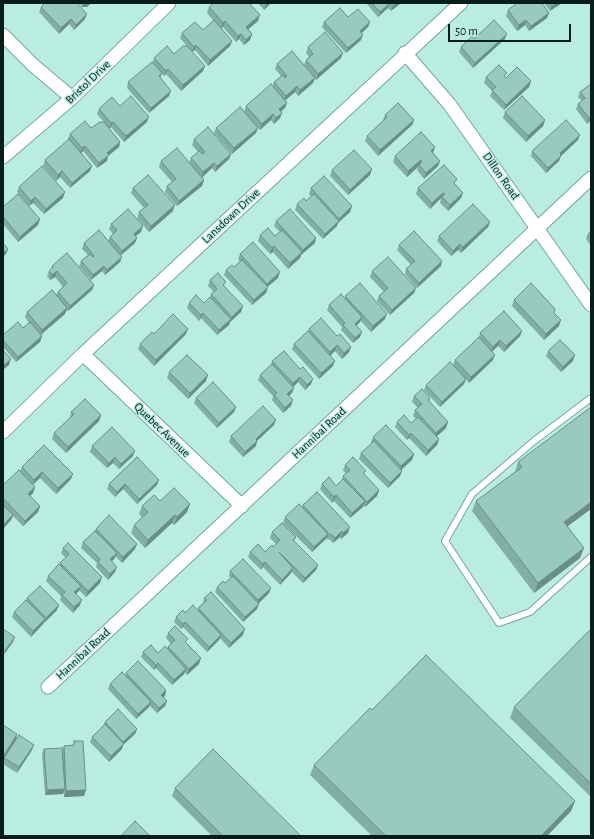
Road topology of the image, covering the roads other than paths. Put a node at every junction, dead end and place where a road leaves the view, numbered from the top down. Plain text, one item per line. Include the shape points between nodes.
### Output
1 (168, 3) edge
2 (461, 3) edge
3 (3, 35) edge
4 (405, 53) junction
5 (72, 98) junction
6 (3, 157) edge
7 (591, 178) edge
8 (538, 228) junction
9 (591, 304) edge
10 (83, 354) junction
11 (591, 398) edge
12 (3, 432) edge
13 (242, 506) junction
14 (591, 557) edge
15 (48, 687) dead end

1 - 5 street, Bristol Drive
2 - 4 street, Lansdown Drive
3 - 5 street
4 - 8 street, Dillon Road via 450,105
4 - 10 street, Lansdown Drive
5 - 6 street, Bristol Drive
7 - 8 street, Hannibal Road
8 - 9 street, Dillon Road
8 - 13 street, Hannibal Road
10 - 12 street, Lansdown Drive
10 - 13 street, Quebec Avenue
11 - 14 lane via 534,441 472,494 445,541 499,623 530,612
13 - 15 street, Hannibal Road

